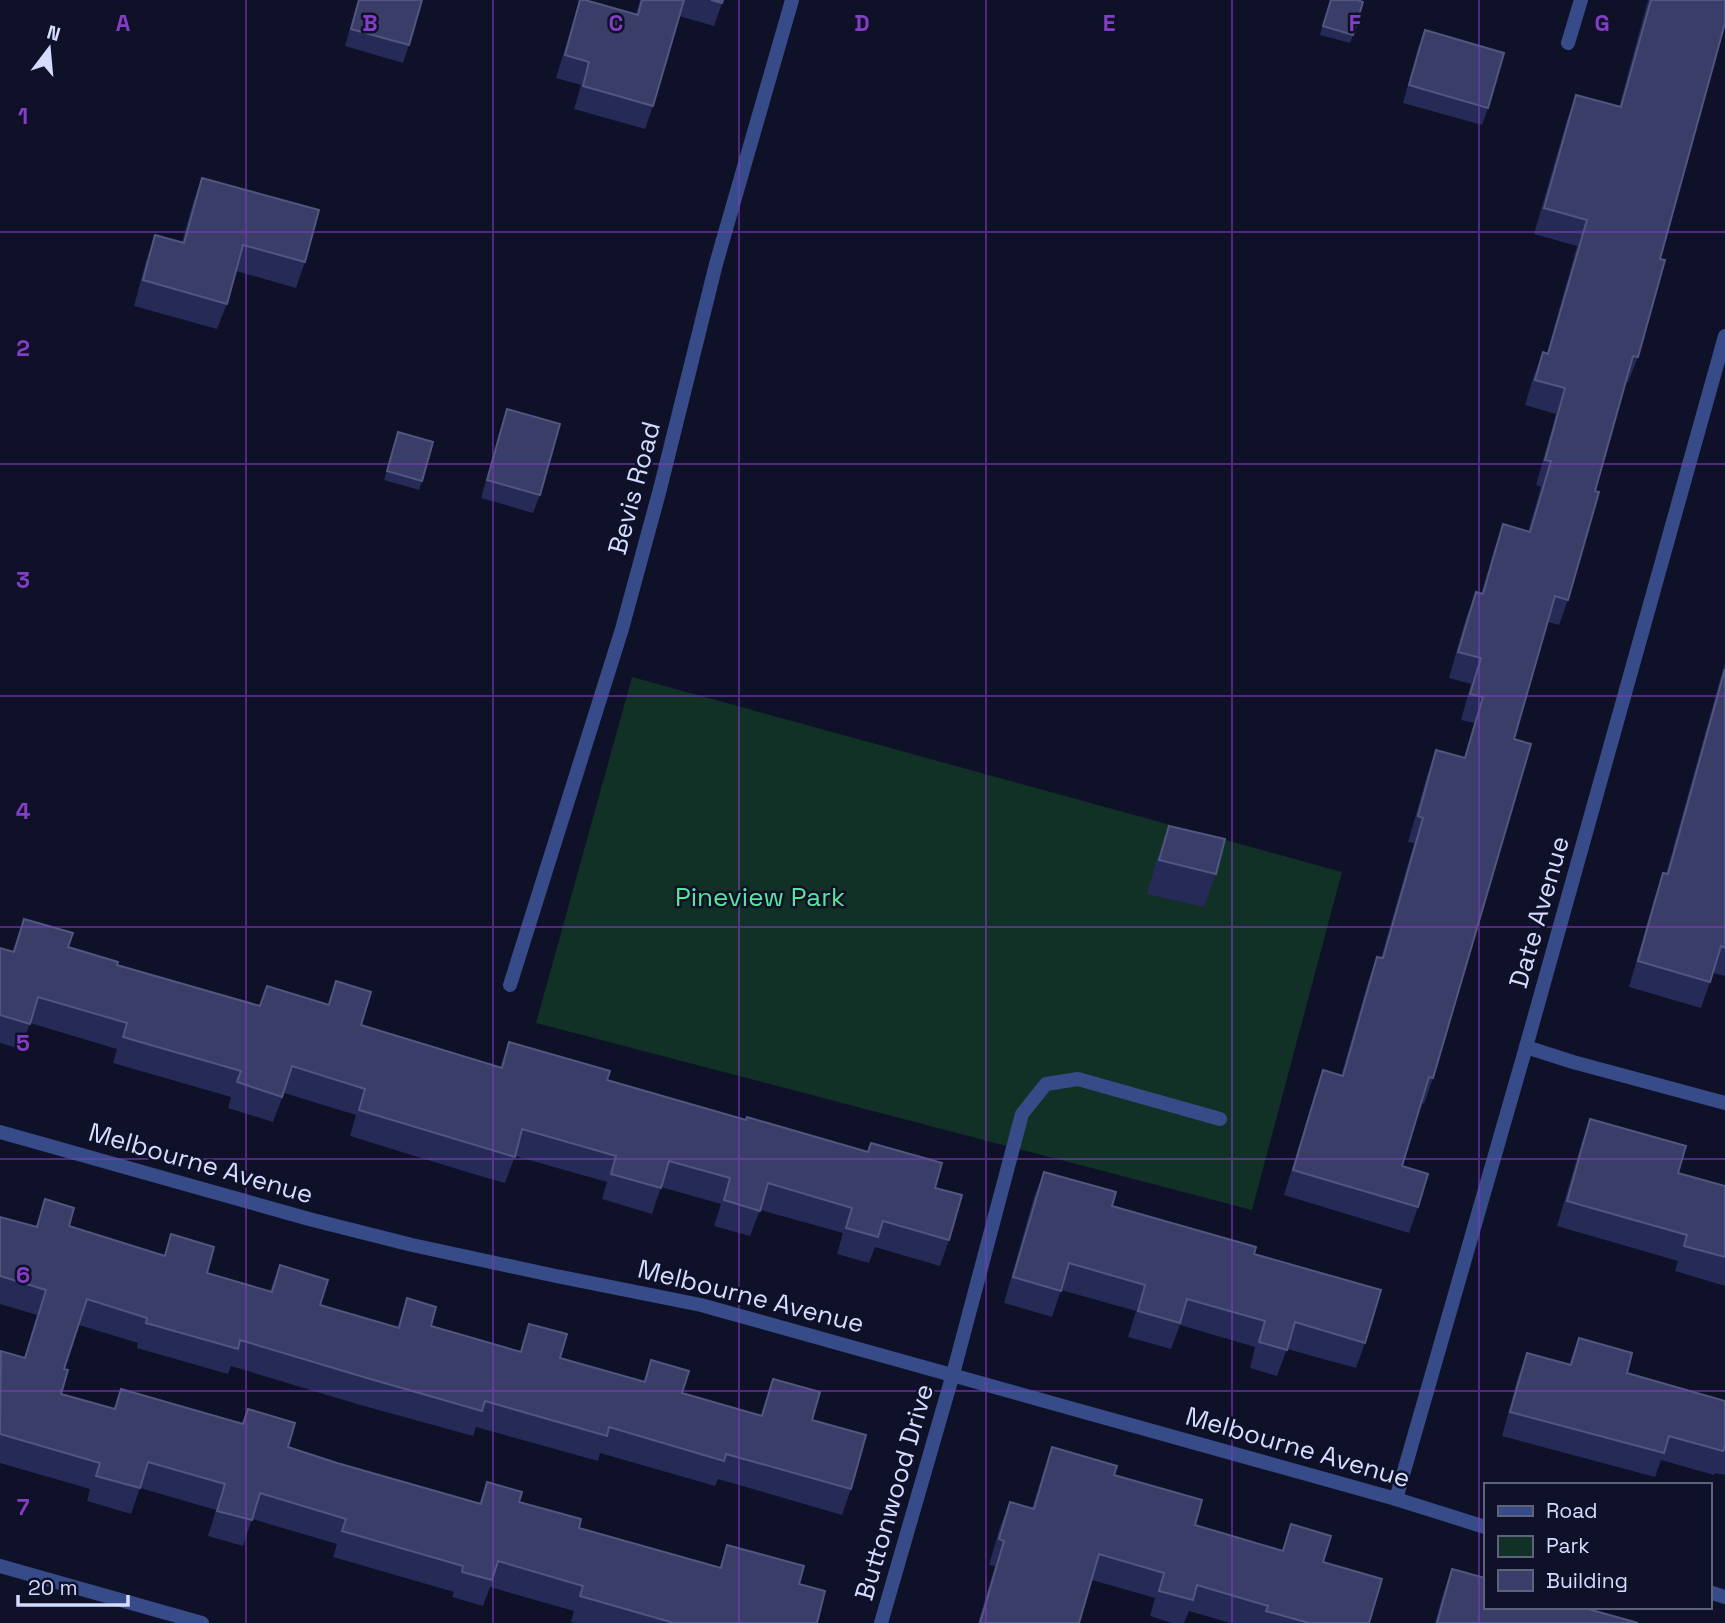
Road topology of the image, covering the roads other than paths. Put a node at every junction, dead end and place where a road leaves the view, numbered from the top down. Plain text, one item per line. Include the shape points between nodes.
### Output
1 (792, 0) edge
2 (1581, 0) edge
3 (1569, 43) dead end
4 (1725, 337) edge
5 (510, 985) dead end
6 (1527, 1047) junction
7 (1725, 1103) edge
8 (1220, 1119) dead end
9 (0, 1132) edge
10 (953, 1374) junction
11 (1396, 1499) junction
12 (1484, 1527) edge
13 (0, 1566) edge
14 (202, 1623) edge
15 (881, 1623) edge

1 - 5 street, Bevis Road via 716,264 622,629
2 - 3 street
4 - 6 street, Date Avenue
6 - 7 street
6 - 11 street, Date Avenue
8 - 10 street, Buttonwood Drive via 1078,1080 1046,1084 1022,1114
9 - 10 street, Melbourne Avenue via 309,1219 438,1251 701,1305
10 - 11 street, Melbourne Avenue
10 - 15 street, Buttonwood Drive
11 - 12 street, Melbourne Avenue
13 - 14 street

